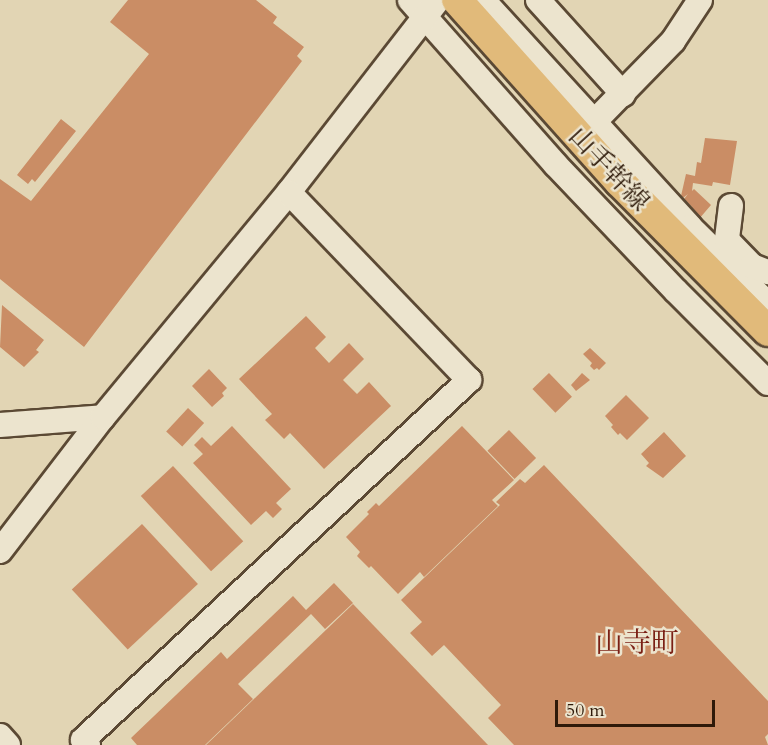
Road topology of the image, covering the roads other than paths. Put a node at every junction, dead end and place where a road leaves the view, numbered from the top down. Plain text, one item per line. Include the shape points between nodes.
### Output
1 (457, 0) edge
2 (483, 0) edge
3 (538, 0) edge
4 (700, 0) edge
5 (424, 6) edge
6 (623, 94) junction
7 (594, 122) junction
8 (289, 192) junction
9 (731, 206) dead end
10 (768, 272) edge
11 (768, 304) edge
12 (768, 331) edge
13 (768, 383) edge
14 (104, 417) junction
15 (0, 425) edge
16 (0, 551) edge
17 (0, 736) edge
18 (8, 745) edge
19 (88, 745) edge

1 - 12 main road, 山手幹線 via 620,182
2 - 7 street
3 - 6 street
4 - 6 street via 673,41
5 - 8 street
5 - 13 street via 555,164
6 - 7 street
7 - 11 street via 690,227
8 - 14 street
8 - 19 street via 469,380 83,740
9 - 10 street via 727,240 752,266
14 - 15 street
14 - 16 street
17 - 18 street

